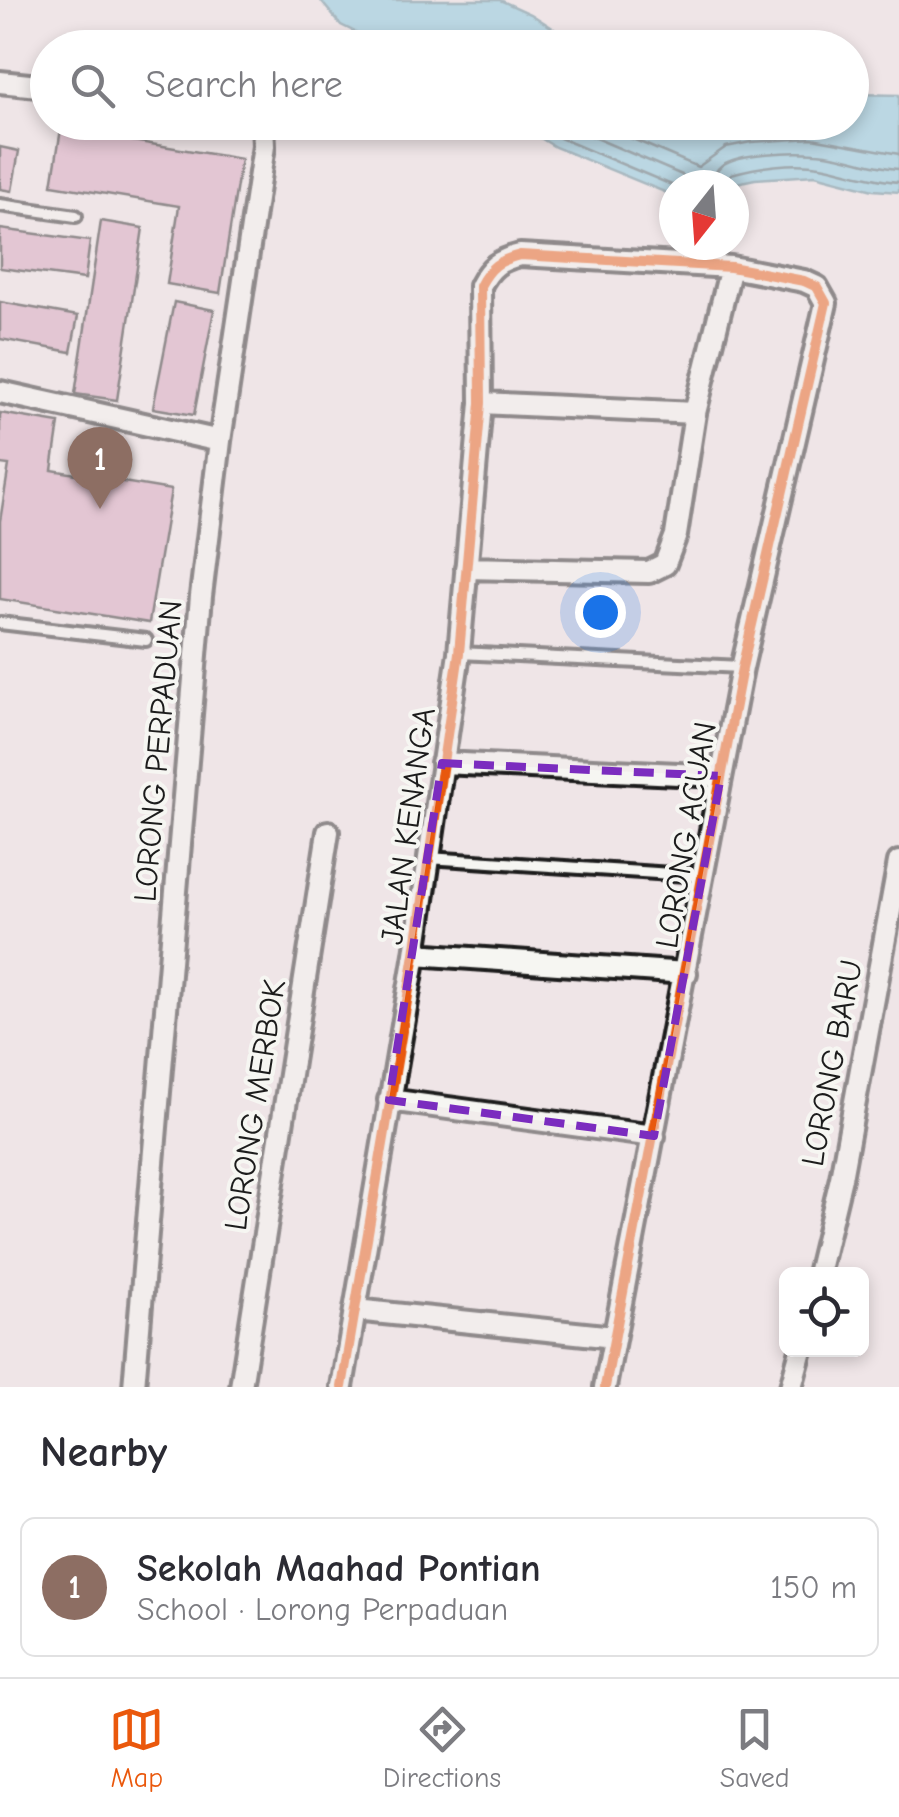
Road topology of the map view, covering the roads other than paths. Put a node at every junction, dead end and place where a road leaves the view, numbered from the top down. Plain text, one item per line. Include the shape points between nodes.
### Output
1 (0, 82) edge
2 (30, 86) edge
3 (264, 140) edge
4 (0, 205) edge
5 (76, 216) dead end
6 (731, 268) junction
7 (0, 392) edge
8 (480, 404) junction
9 (694, 413) junction
10 (220, 440) junction
11 (466, 568) junction
12 (0, 623) edge
13 (146, 640) dead end
14 (459, 653) junction
15 (742, 668) junction
16 (442, 762) junction
17 (721, 776) junction
18 (328, 832) dead end
19 (427, 858) junction
20 (899, 862) edge
21 (702, 876) junction
22 (415, 954) junction
23 (686, 973) junction
24 (389, 1100) junction
25 (654, 1136) junction
26 (820, 1267) edge
27 (355, 1310) junction
28 (614, 1337) junction
29 (798, 1357) edge
30 (134, 1387) edge
31 (241, 1387) edge
32 (342, 1387) edge
33 (605, 1387) edge
34 (791, 1387) edge

1 - 2 street
3 - 10 street, LORONG PERPADUAN
4 - 5 lane
6 - 8 street, JALAN KENANGA via 502,259 480,286
6 - 9 street
6 - 15 street, LORONG ACUAN via 804,281 818,287 826,302
7 - 10 street
8 - 9 street
8 - 11 street, JALAN KENANGA
9 - 11 street via 676,535 658,570
10 - 30 street, LORONG PERPADUAN
11 - 14 street, JALAN KENANGA
12 - 13 lane
14 - 15 lane
14 - 16 street, JALAN KENANGA
15 - 17 street, LORONG ACUAN
16 - 17 street
16 - 19 street, JALAN KENANGA
17 - 21 street, LORONG ACUAN
18 - 31 street, LORONG MERBOK
19 - 21 lane
19 - 22 street, JALAN KENANGA
20 - 26 street, LORONG BARU
21 - 23 street, LORONG ACUAN
22 - 23 street
22 - 24 street, JALAN KENANGA
23 - 25 street, LORONG ACUAN
24 - 25 street
24 - 27 street, JALAN KENANGA
25 - 28 street, LORONG ACUAN
27 - 28 street
27 - 32 street, JALAN KENANGA
28 - 33 street, LORONG ACUAN
29 - 34 street

